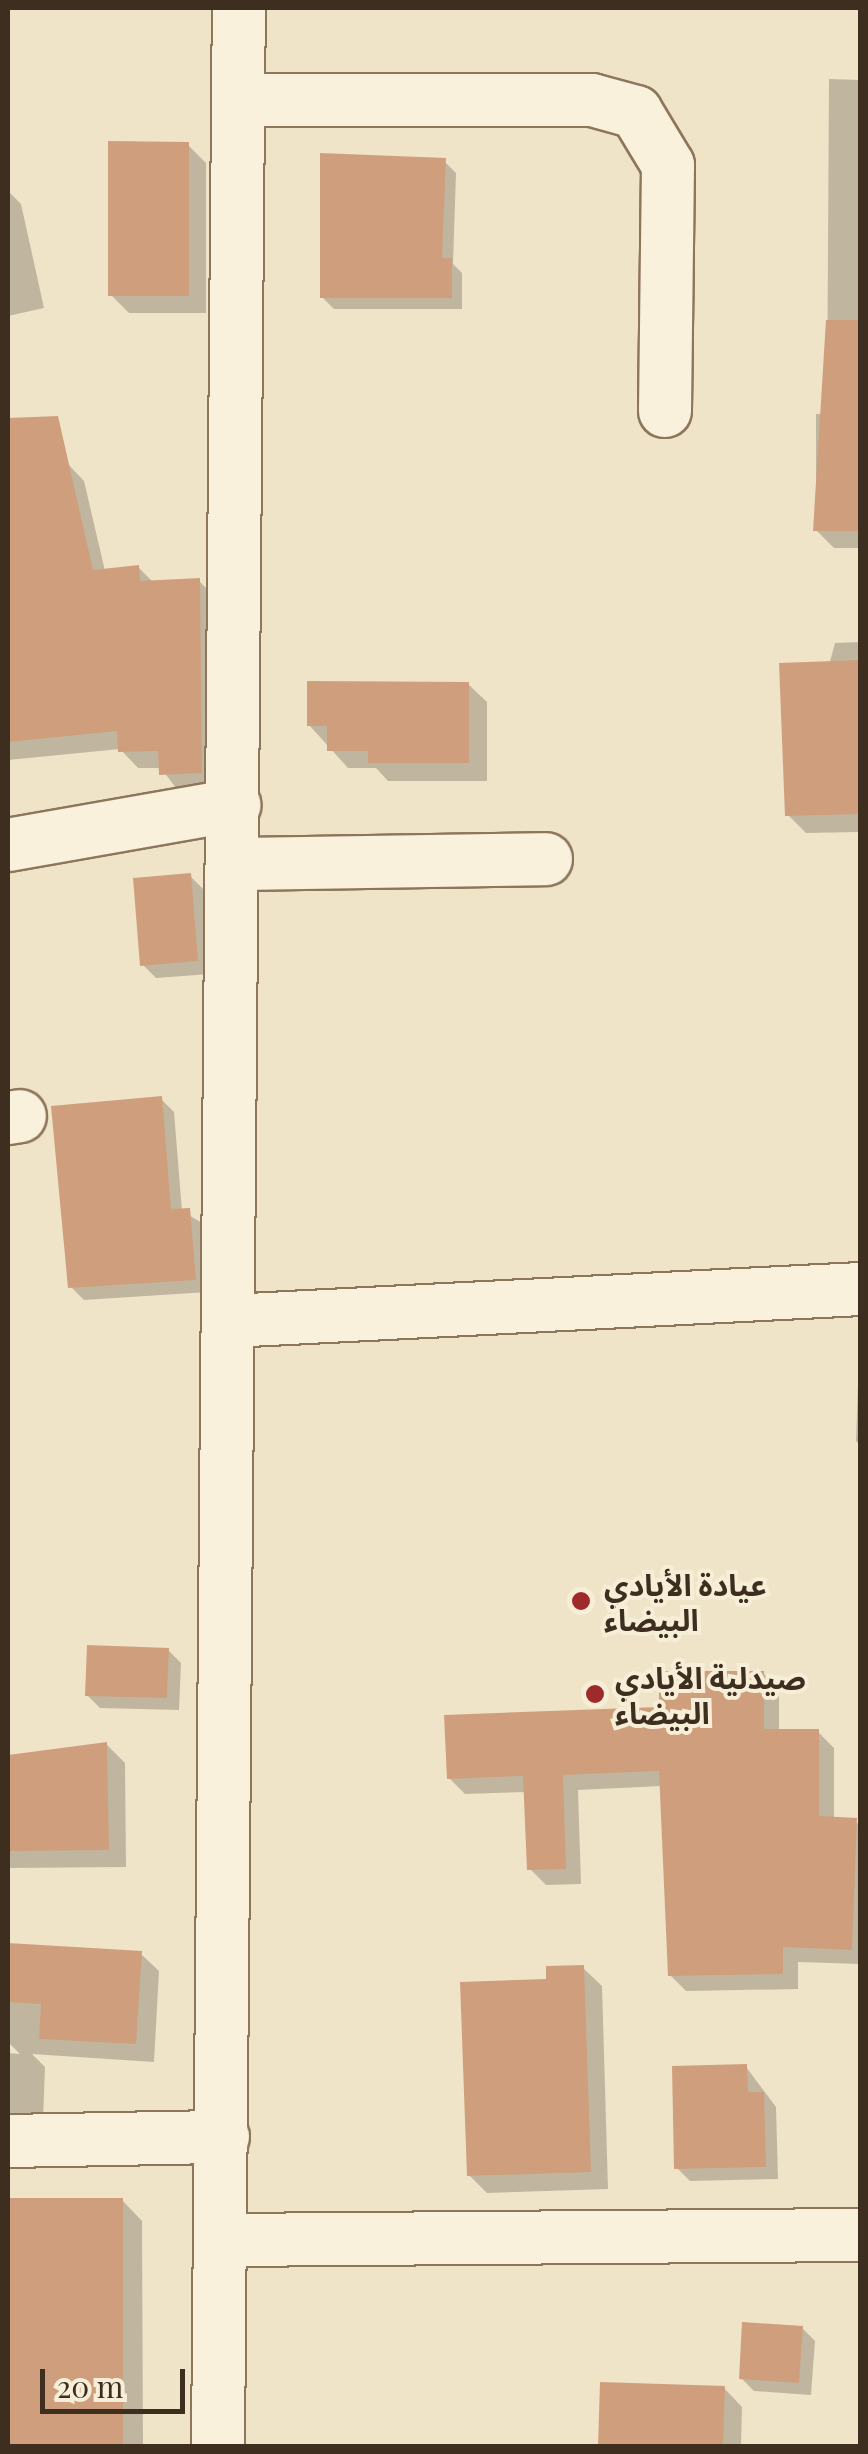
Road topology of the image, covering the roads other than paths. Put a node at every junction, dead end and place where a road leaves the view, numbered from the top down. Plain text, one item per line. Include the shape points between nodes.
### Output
1 (239, 8) edge
2 (238, 100) junction
3 (665, 411) dead end
4 (235, 805) junction
5 (8, 846) edge
6 (546, 859) dead end
7 (236, 864) junction
8 (860, 1289) edge
9 (229, 1320) junction
10 (224, 2138) junction
11 (8, 2142) edge
12 (860, 2234) edge
13 (224, 2240) junction
14 (218, 2446) edge

1 - 2 street
2 - 3 street via 592,100 636,112 668,164
2 - 4 street
4 - 5 street
4 - 7 street
6 - 7 street
7 - 9 street
8 - 9 street
9 - 10 street
10 - 11 street
10 - 13 street
12 - 13 street
13 - 14 street

